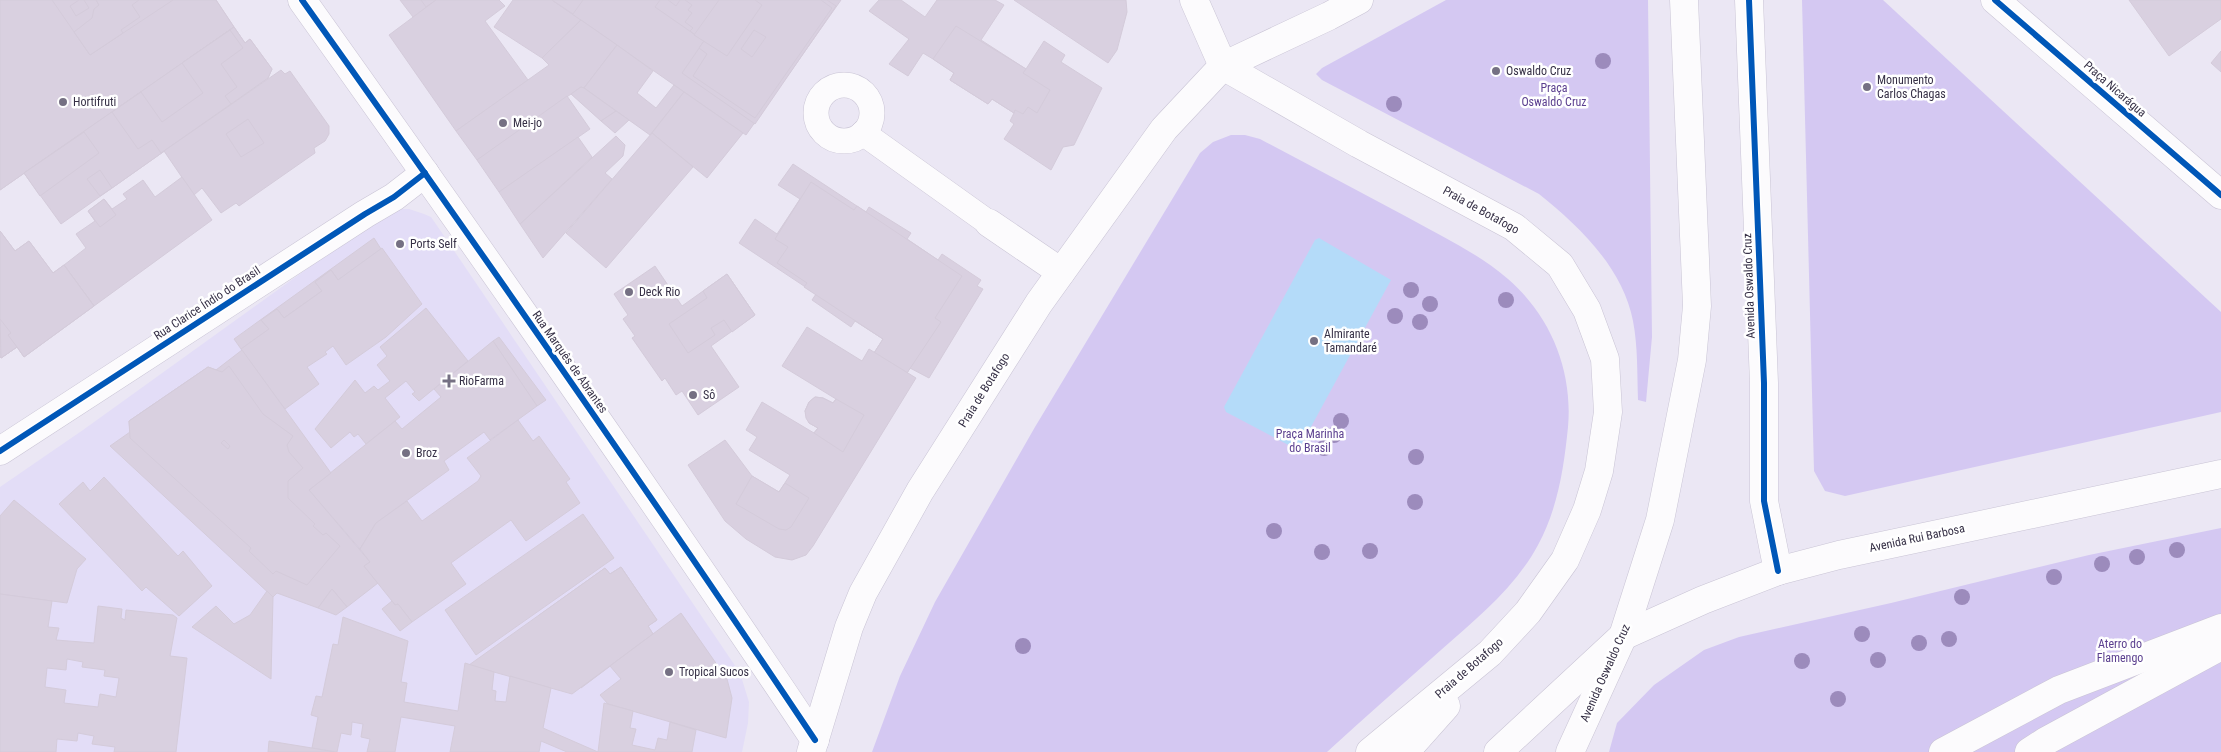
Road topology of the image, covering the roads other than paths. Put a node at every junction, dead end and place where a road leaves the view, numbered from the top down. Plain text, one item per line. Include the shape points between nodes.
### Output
1 (302, 0) edge
2 (1194, 0) edge
3 (1359, 0) edge
4 (1684, 0) edge
5 (1749, 0) edge
6 (1995, 0) edge
7 (1224, 66) junction
8 (863, 133) dead end
9 (425, 174) junction
10 (2221, 195) edge
11 (989, 223) joint
12 (1061, 272) junction
13 (0, 451) edge
14 (2221, 474) edge
15 (1778, 570) junction
16 (2221, 628) edge
17 (1623, 636) junction
18 (2221, 646) edge
19 (1490, 653) junction
20 (813, 746) edge
21 (1370, 752) edge
22 (1405, 752) edge
23 (1498, 752) edge
24 (1570, 752) edge
25 (1943, 752) edge
26 (2029, 752) edge

1 - 9 main road, Rua Marquês de Abrantes
2 - 7 main road
3 - 7 main road, Praia de Botafogo
4 - 17 main road, Avenida Oswaldo Cruz via 1697,306 1694,342 1660,520
5 - 15 main road, Avenida Oswaldo Cruz via 1764,370 1764,501
6 - 10 main road, Praça Nicarágua
7 - 12 main road, Praia de Botafogo via 1164,129
7 - 19 main road, Praia de Botafogo via 1514,227 1560,265 1587,310 1605,359 1608,412 1599,471 1587,510 1565,560 1528,612
8 - 11 lane
9 - 13 main road, Rua Clarice Índio do Brasil
9 - 20 main road, Rua Marquês de Abrantes via 722,599
11 - 12 main road
12 - 20 main road, Praia de Botafogo via 920,490 863,593 849,627
14 - 15 main road, Avenida Rui Barbosa via 1849,552
15 - 17 main road, Avenida Rui Barbosa
16 - 25 main road via 2059,690
17 - 23 main road
17 - 24 main road, Avenida Oswaldo Cruz
18 - 26 main road
19 - 21 main road, Praia de Botafogo
19 - 22 main road

